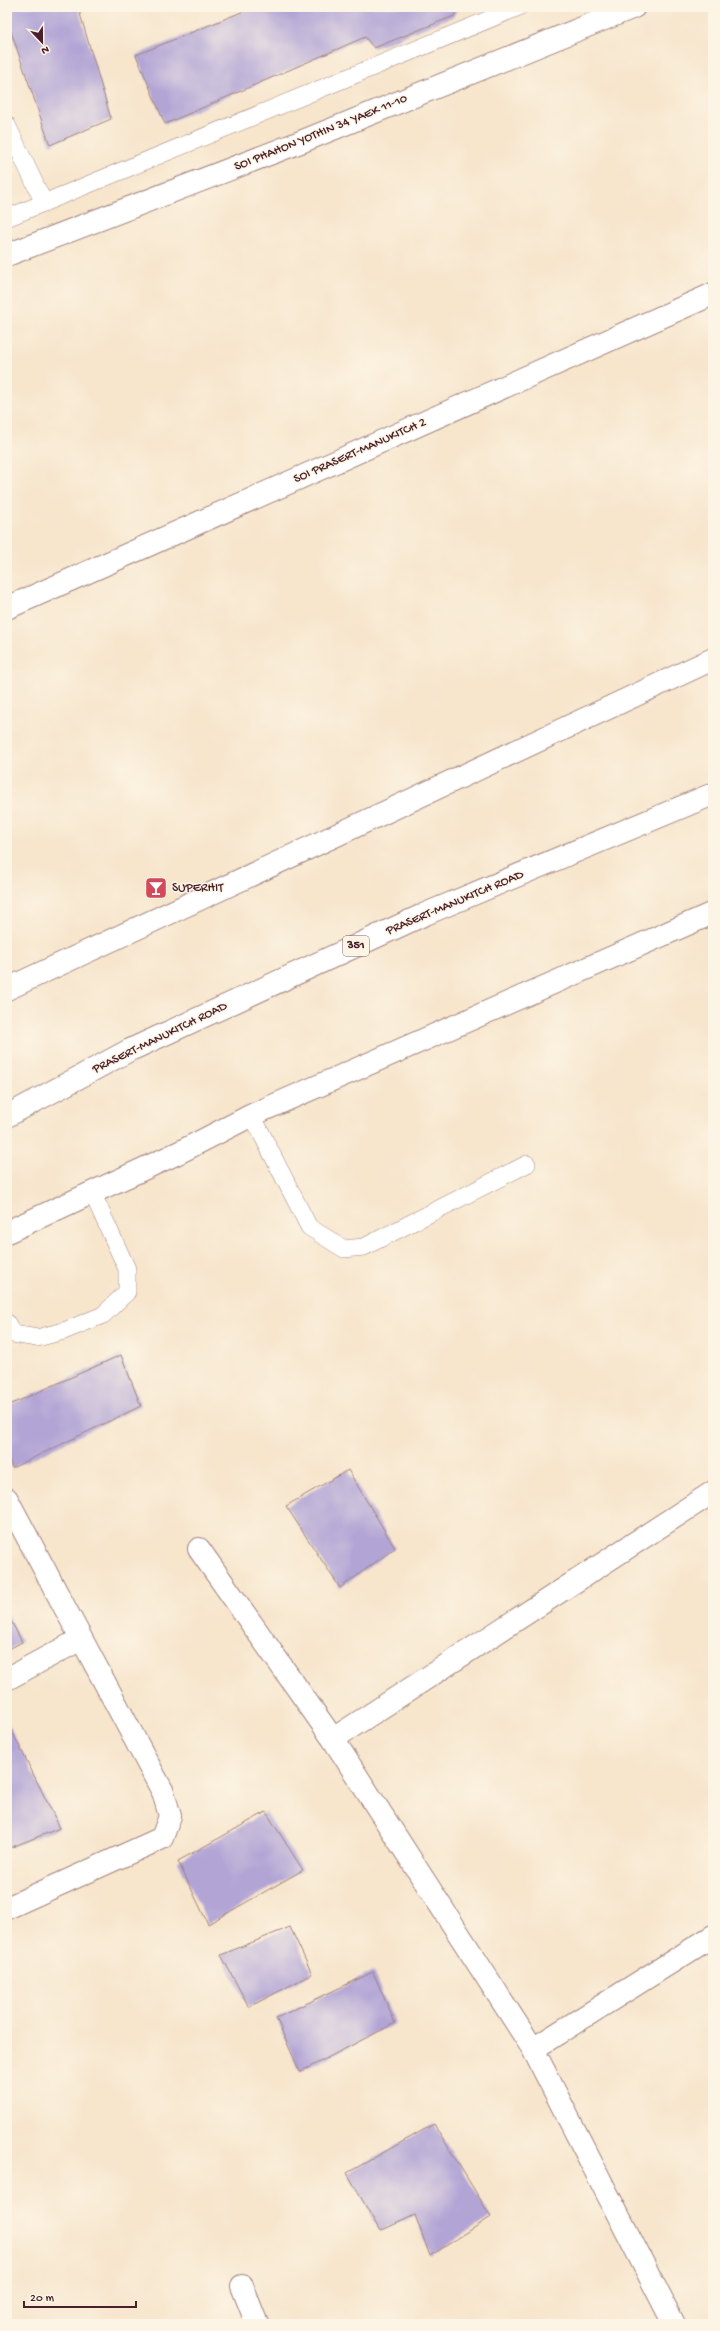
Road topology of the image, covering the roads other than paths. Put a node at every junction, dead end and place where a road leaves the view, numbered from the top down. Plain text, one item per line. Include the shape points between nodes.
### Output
1 (519, 7) edge
2 (634, 7) edge
3 (7, 125) edge
4 (44, 202) junction
5 (7, 218) edge
6 (7, 255) edge
7 (713, 294) edge
8 (7, 608) edge
9 (713, 660) edge
10 (713, 794) edge
11 (713, 913) edge
12 (7, 989) edge
13 (252, 1115) junction
14 (7, 1116) edge
15 (527, 1164) dead end
16 (92, 1192) junction
17 (7, 1232) edge
18 (7, 1323) edge
19 (713, 1492) edge
20 (7, 1499) edge
21 (199, 1549) dead end
22 (81, 1639) junction
23 (7, 1679) edge
24 (333, 1739) junction
25 (7, 1908) edge
26 (713, 1936) edge
27 (533, 2049) junction
28 (242, 2286) dead end
29 (257, 2324) edge
30 (674, 2324) edge

1 - 4 lane
2 - 6 street, SOI PHAHON YOTHIN 34 YAEK 11-10 via 304,141
3 - 4 lane
4 - 5 lane
7 - 8 street, SOI PRASERT-MANUKITCH 2
9 - 12 street
10 - 14 street, PRASERT-MANUKITCH ROAD / 351 via 423,915 128,1051
11 - 13 street
13 - 15 lane via 309,1227 344,1249 364,1247
13 - 16 street via 180,1152
16 - 17 street
16 - 18 lane via 127,1269 127,1292 103,1314 64,1331 37,1338 13,1334
19 - 24 street
20 - 22 street
21 - 24 street
22 - 23 street
22 - 25 street via 164,1792 170,1816 162,1838
24 - 27 street
26 - 27 street
27 - 30 street
28 - 29 street

